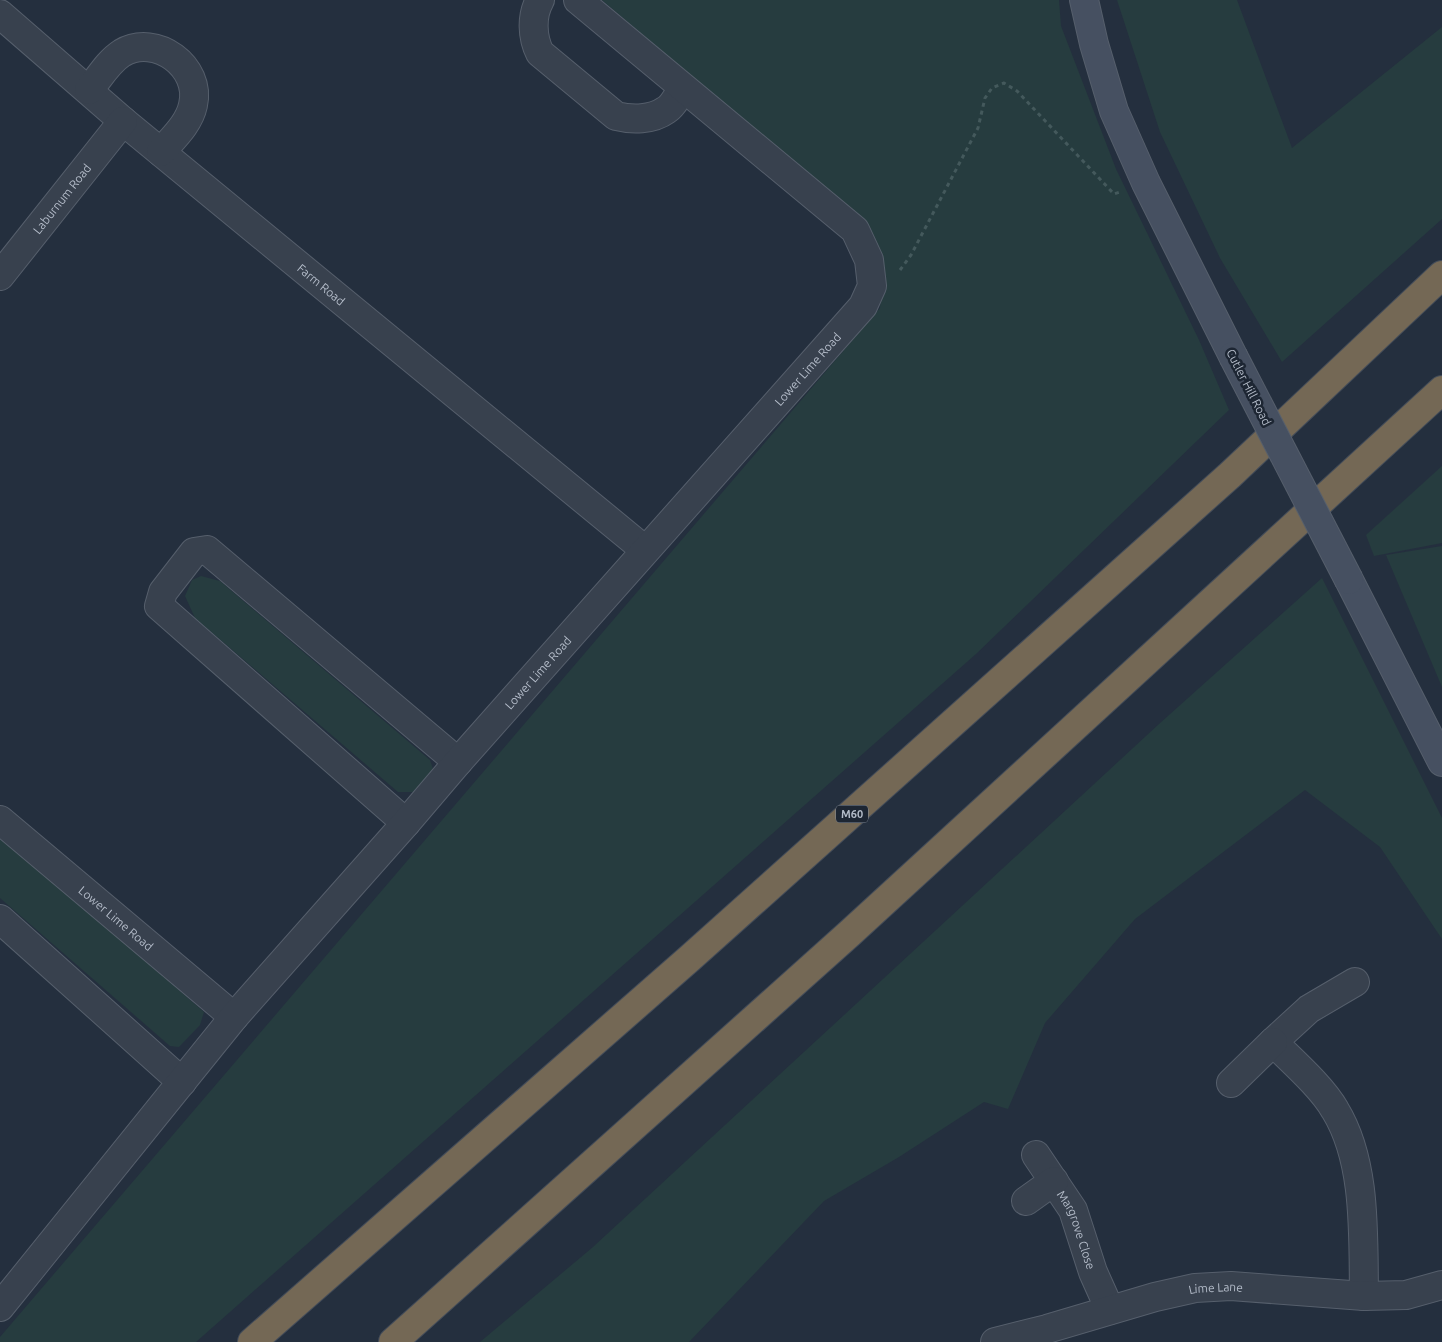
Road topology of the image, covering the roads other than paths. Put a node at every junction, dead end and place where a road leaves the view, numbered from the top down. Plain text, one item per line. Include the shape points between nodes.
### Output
1 (540, 0) edge
2 (578, 0) edge
3 (1084, 0) edge
4 (0, 14) edge
5 (683, 88) junction
6 (89, 90) junction
7 (123, 121) junction
8 (161, 152) junction
9 (1442, 275) edge
10 (0, 276) edge
11 (1442, 390) edge
12 (646, 550) junction
13 (458, 762) junction
14 (1442, 762) edge
15 (0, 820) edge
16 (406, 823) junction
17 (0, 919) edge
18 (1354, 982) dead end
19 (234, 1017) junction
20 (1274, 1042) junction
21 (182, 1082) junction
22 (1231, 1082) dead end
23 (1036, 1155) dead end
24 (1054, 1181) junction
25 (1026, 1201) dead end
26 (1442, 1285) edge
27 (4, 1294) edge
28 (1364, 1296) junction
29 (1110, 1310) junction
30 (252, 1342) edge
31 (393, 1342) edge
32 (995, 1342) edge

1 - 5 street via 534,17 534,30 540,53 616,116 640,119 667,110
2 - 5 street
3 - 14 street, Cutler Hill Road, bridge via 1114,111 1146,183
4 - 6 street, Farm Road
5 - 12 street, Lower Lime Road via 855,230 869,260 872,286 863,306
6 - 7 street, Farm Road
6 - 8 street via 111,61 123,52 149,47 173,56 190,76 194,104 189,119
7 - 8 street, Farm Road
7 - 10 street, Laburnum Road
8 - 12 street, Farm Road
9 - 30 highway, M60 via 1230,476 698,951
11 - 31 highway via 850,933
12 - 13 street, Lower Lime Road
13 - 16 street, Lower Lime Road
13 - 16 street via 207,550 194,552 163,592 159,606
15 - 19 street, Lower Lime Road
16 - 19 street, Lower Lime Road
17 - 21 street
18 - 20 street via 1308,1009
19 - 21 street, Lower Lime Road
20 - 22 street
20 - 28 street via 1335,1109 1350,1141 1358,1177
21 - 27 street, Lower Lime Road
23 - 24 street, Margrove Close
24 - 25 street
24 - 29 street, Margrove Close via 1073,1210 1092,1272
26 - 28 street, Lime Lane via 1406,1295
28 - 29 street, Lime Lane via 1213,1287 1195,1288
29 - 32 street, Lime Lane

